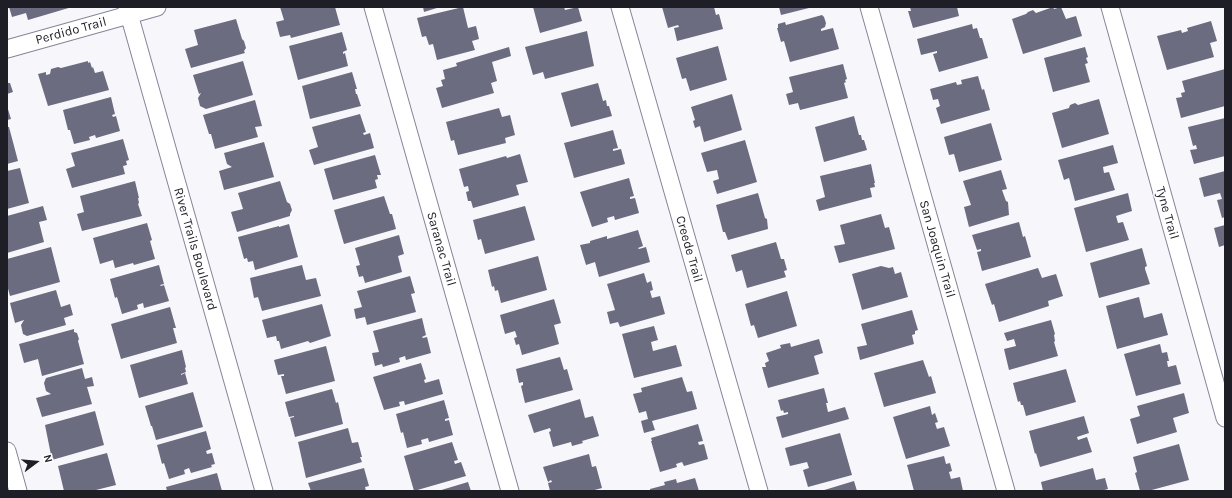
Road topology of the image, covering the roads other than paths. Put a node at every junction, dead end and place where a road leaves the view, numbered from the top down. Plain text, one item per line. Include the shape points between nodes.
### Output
1 (157, 7) edge
2 (373, 7) edge
3 (620, 7) edge
4 (869, 7) edge
5 (1115, 8) edge
6 (128, 11) edge
7 (7, 49) edge
8 (1225, 418) edge
9 (7, 451) edge
10 (18, 491) edge
11 (264, 491) edge
12 (510, 491) edge
13 (758, 491) edge
14 (1006, 491) edge

1 - 6 street, Perdido Trail
2 - 12 street, Saranac Trail
3 - 13 street, Creede Trail
4 - 14 street, San Joaquin Trail
5 - 8 street, Tyne Trail
6 - 7 street, Perdido Trail
6 - 11 street, River Trails Boulevard
9 - 10 street

